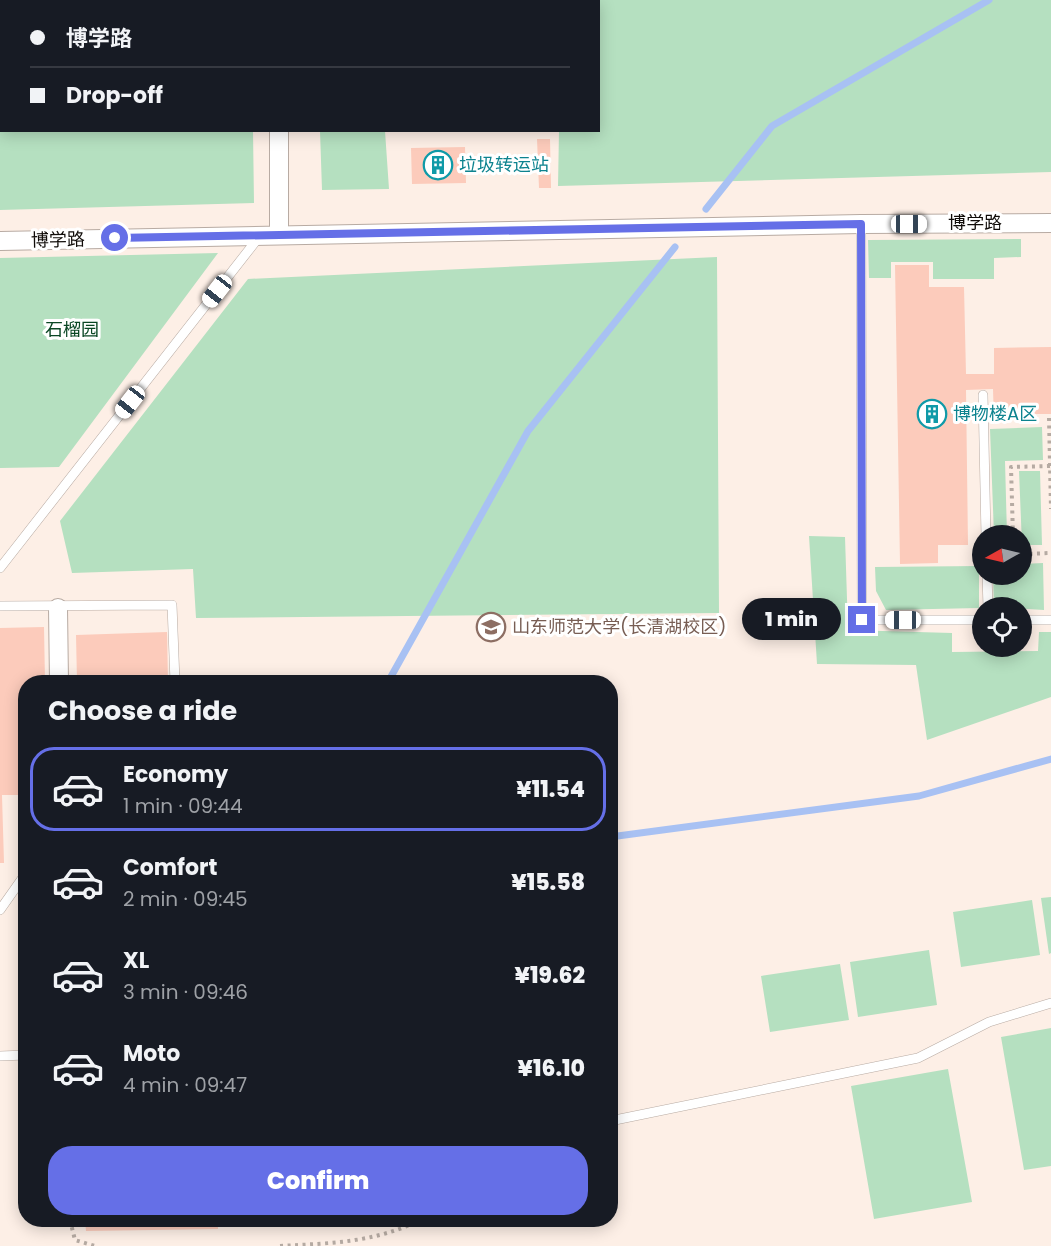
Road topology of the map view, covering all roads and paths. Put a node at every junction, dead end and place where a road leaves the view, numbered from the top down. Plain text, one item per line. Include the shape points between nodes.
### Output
1 (279, 132) edge
2 (1051, 223) edge
3 (861, 224) junction
4 (270, 235) junction
5 (0, 241) edge
6 (983, 396) dead end
7 (1048, 418) dead end
8 (1051, 466) edge
9 (1051, 508) edge
10 (986, 525) edge
11 (1013, 525) edge
12 (1032, 554) edge
13 (1051, 554) edge
14 (0, 568) edge
15 (0, 606) edge
16 (58, 608) junction
17 (972, 620) edge
18 (1032, 620) edge
19 (1051, 620) edge
20 (59, 675) edge
21 (175, 675) edge
22 (18, 884) edge
23 (0, 910) edge
24 (1051, 1003) edge
25 (18, 1055) edge
26 (0, 1056) edge
27 (618, 1118) edge
28 (72, 1227) edge
29 (405, 1227) edge
30 (94, 1246) edge
31 (280, 1246) edge

1 - 4 street
2 - 3 street, 博学路
3 - 4 street, 博学路
3 - 17 lane via 862,620
4 - 5 street, 博学路
4 - 14 lane
6 - 10 lane
7 - 8 path
8 - 9 path
8 - 11 path via 1011,467
12 - 13 path
15 - 16 lane
16 - 20 street
16 - 21 lane via 172,605
18 - 19 lane
22 - 23 lane
24 - 27 lane via 989,1022 918,1058
25 - 26 lane
28 - 30 path via 75,1240
29 - 31 path via 361,1241

